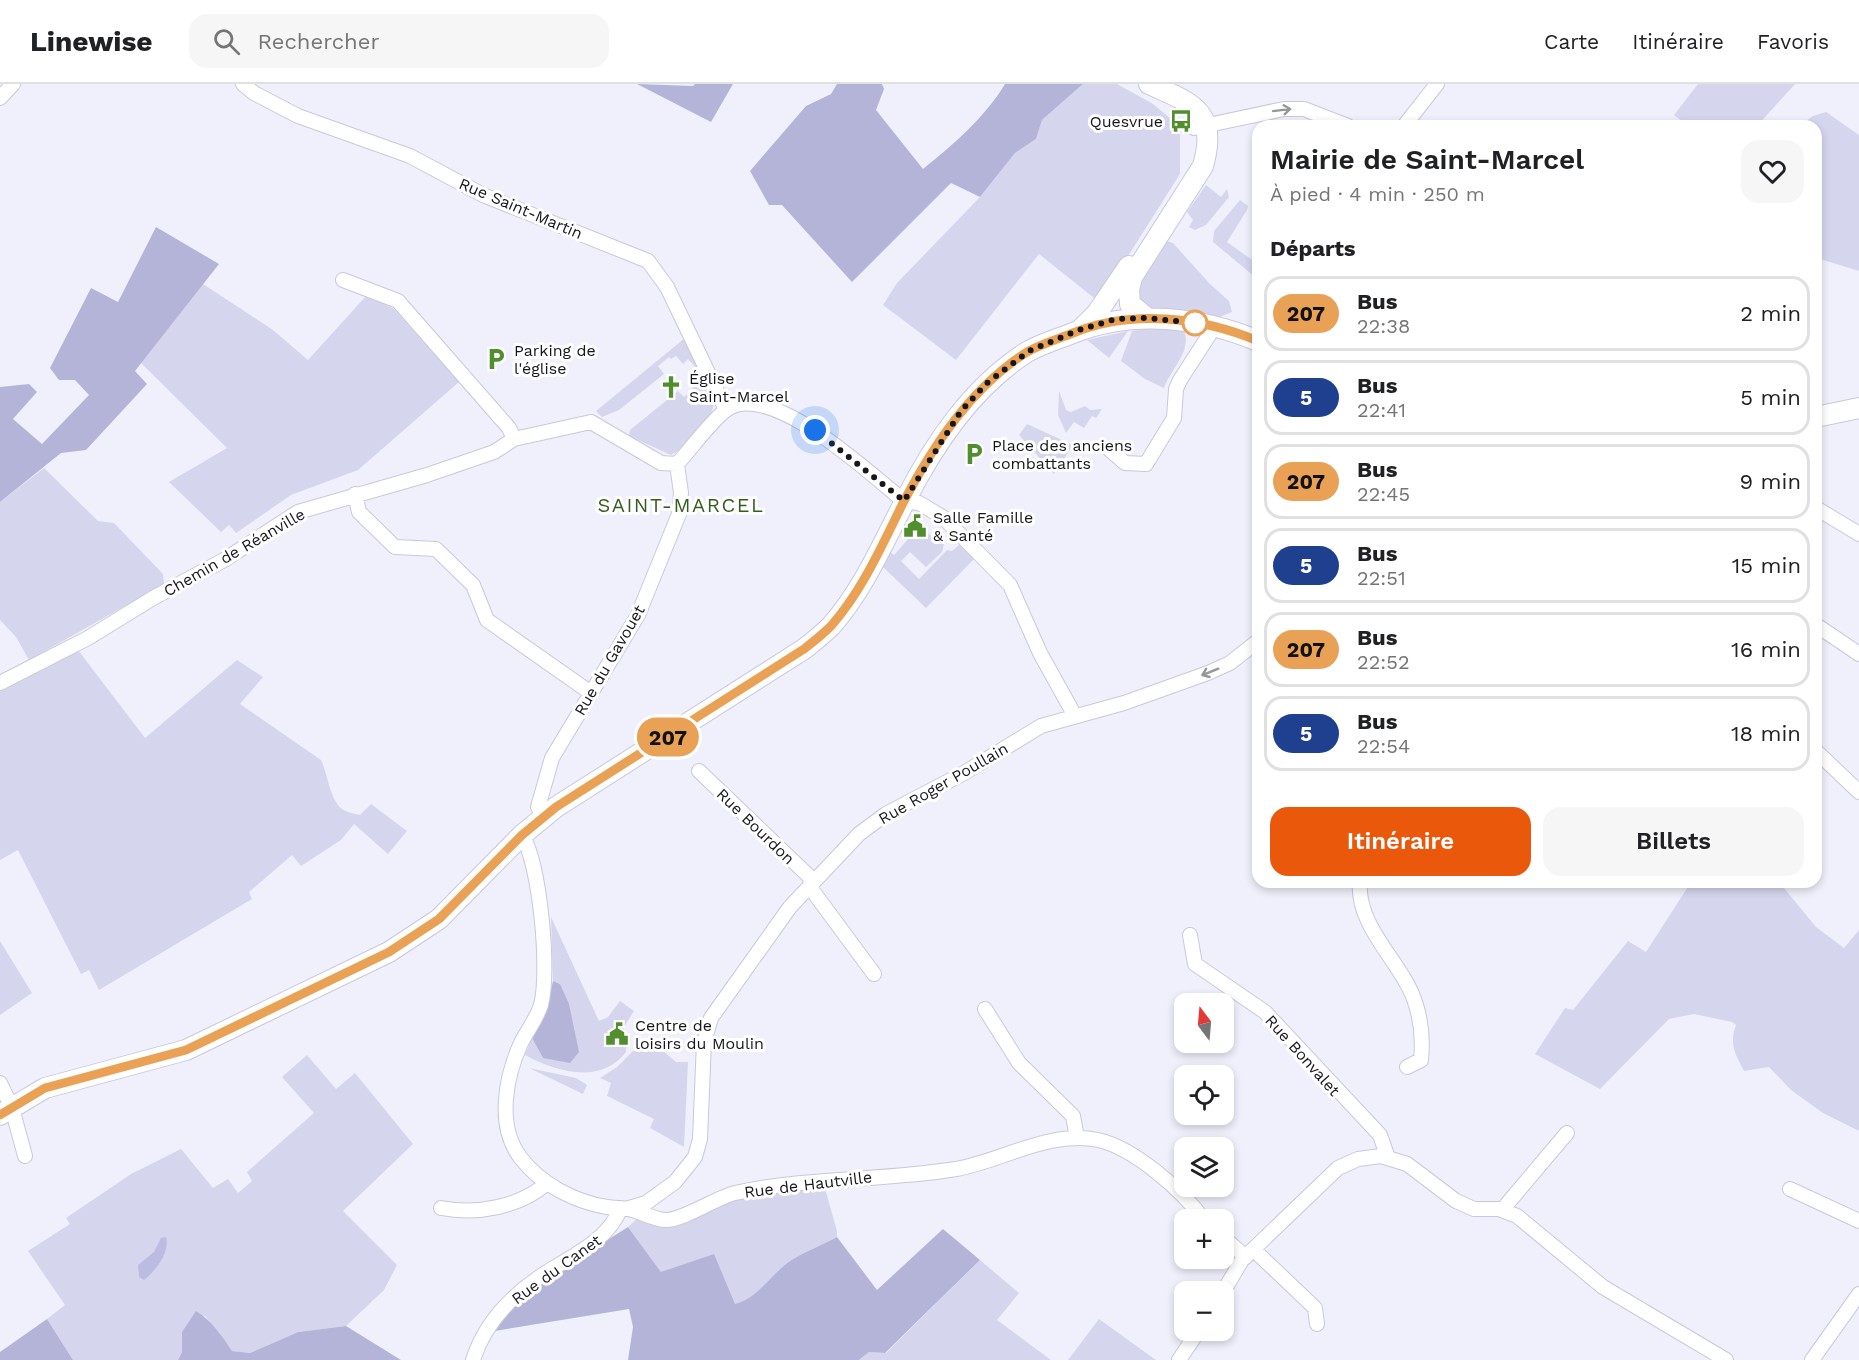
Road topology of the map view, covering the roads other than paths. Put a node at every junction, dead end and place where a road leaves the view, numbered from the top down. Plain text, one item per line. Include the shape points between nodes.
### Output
1 (13, 84) edge
2 (243, 84) edge
3 (1149, 84) edge
4 (1432, 86) edge
5 (0, 98) edge
6 (1335, 120) edge
7 (1408, 120) edge
8 (1199, 126) junction
9 (343, 280) dead end
10 (1112, 293) junction
11 (1147, 318) junction
12 (1116, 319) junction
13 (1215, 326) junction
14 (1079, 330) junction
15 (1252, 339) edge
16 (1859, 408) edge
17 (726, 410) junction
18 (1822, 416) edge
19 (514, 439) junction
20 (1110, 450) dead end
21 (677, 464) junction
22 (355, 494) junction
23 (904, 501) junction
24 (1822, 512) edge
25 (1859, 534) edge
26 (1822, 629) edge
27 (1252, 646) edge
28 (1859, 654) edge
29 (0, 683) edge
30 (591, 693) junction
31 (1075, 716) junction
32 (1822, 757) edge
33 (699, 771) dead end
34 (1859, 792) edge
35 (544, 818) junction
36 (522, 835) junction
37 (812, 884) junction
38 (1361, 888) edge
39 (1190, 935) dead end
40 (874, 974) dead end
41 (985, 1009) dead end
42 (1407, 1067) dead end
43 (0, 1083) edge
44 (6, 1111) edge
45 (1567, 1133) dead end
46 (1077, 1138) junction
47 (25, 1156) dead end
48 (1388, 1158) junction
49 (548, 1183) junction
50 (1790, 1189) dead end
51 (441, 1208) dead end
52 (624, 1209) junction
53 (1193, 1209) edge
54 (1502, 1210) junction
55 (1859, 1221) edge
56 (1234, 1244) edge
57 (1250, 1254) junction
58 (1231, 1281) edge
59 (1859, 1294) edge
60 (1317, 1324) dead end
61 (1191, 1341) edge
62 (473, 1360) edge
63 (1179, 1360) edge
64 (1726, 1360) edge
65 (1812, 1360) edge

1 - 5 street
2 - 17 street, Rue Saint-Martin via 298,116 410,156 483,195 648,261 667,287
3 - 8 street via 1176,96
4 - 7 street
8 -> 6 street via 1294,109
8 - 10 street via 1192,166
8 - 11 street via 1208,150 1203,166 1132,277 1130,304
9 - 19 street via 398,301 509,428
10 - 12 street
10 - 14 street
11 - 12 street
11 - 13 street
12 - 14 street
13 - 15 street
13 - 20 street via 1180,380 1174,418 1146,464 1125,463
14 - 23 street via 1029,351 987,383 961,411
16 - 18 street
17 - 21 street
17 - 23 street via 742,403 757,403 782,413 815,430
19 - 21 street, Chemin de Réanville via 591,422 661,463
19 - 22 street, Chemin de Réanville via 471,460
21 - 30 street, Rue du Gavouet via 679,514 638,615
22 - 29 street, Chemin de Réanville via 298,512 224,560
22 - 30 street via 359,512 395,547 436,549 473,585 487,620
23 - 31 street via 919,502 944,518 1010,585 1040,653
23 - 35 street via 867,574 831,626 804,649
24 - 25 street
26 - 28 street
27 -> 31 street, Rue Roger Poullain via 1230,663 1208,673
30 - 35 street, Rue du Gavouet via 552,758 538,807
31 - 37 street, Rue Roger Poullain via 1041,726 886,814 859,834
32 - 34 street
33 - 37 street, Rue Bourdon
35 - 36 street
36 - 44 street via 439,919 389,952 186,1050 45,1088
36 - 49 street, Rue de Hautville via 535,868 544,987 540,1006 514,1061 507,1085 506,1110 518,1154 534,1174
37 - 40 street, Rue Bourdon
37 - 52 street, Rue Roger Poullain via 790,907 711,1018 704,1042 700,1139 695,1157 675,1182 646,1203
38 - 42 street via 1366,918 1414,999 1423,1042 1421,1060
39 - 48 street, Rue Bonvalet via 1196,964 1265,1012 1380,1135
41 - 46 street via 1019,1063 1072,1116
43 - 44 street
44 - 47 street
45 - 54 street
46 - 52 street, Rue de Hautville via 957,1168 733,1193 667,1220
46 - 53 street, Rue de Hautville via 1121,1146
48 - 54 street via 1407,1164 1465,1205
48 - 57 street via 1358,1159 1338,1168
49 - 51 street via 533,1196 513,1203 460,1211
49 - 52 street, Rue de Hautville via 574,1197
50 - 55 street
52 - 62 street, Rue du Canet via 596,1242 536,1279 494,1316
54 - 64 street via 1517,1216 1603,1287
56 - 57 street
57 - 58 street
57 - 60 street via 1316,1308
59 - 65 street
61 - 63 street

